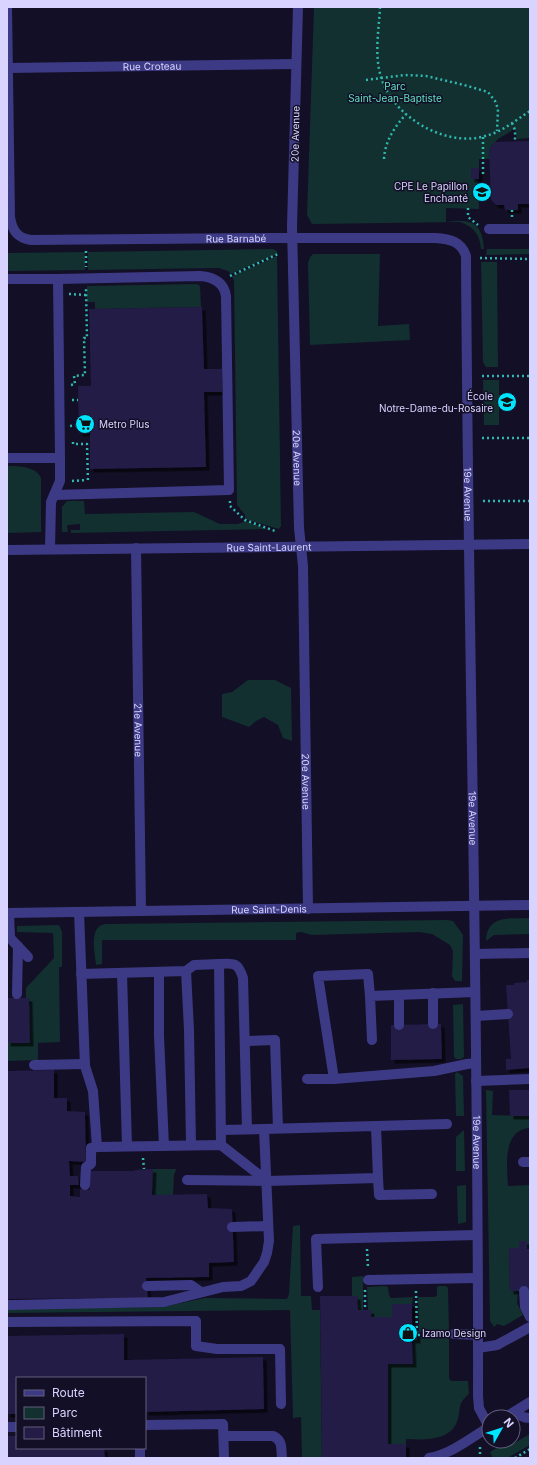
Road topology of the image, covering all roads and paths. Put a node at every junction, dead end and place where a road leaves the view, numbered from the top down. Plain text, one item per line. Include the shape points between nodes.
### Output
1 (7, 7) edge
2 (298, 7) edge
3 (380, 7) edge
4 (296, 64) junction
5 (8, 68) edge
6 (381, 79) junction
7 (366, 80) dead end
8 (530, 111) edge
9 (406, 114) junction
10 (512, 123) junction
11 (496, 132) junction
12 (483, 137) junction
13 (515, 142) dead end
14 (384, 159) dead end
15 (483, 175) dead end
16 (468, 208) dead end
17 (484, 228) joint
18 (530, 229) edge
19 (293, 239) junction
20 (458, 243) joint
21 (86, 252) dead end
22 (278, 254) dead end
23 (480, 258) dead end
24 (530, 259) edge
25 (86, 267) dead end
26 (231, 275) dead end
27 (7, 279) edge
28 (58, 279) junction
29 (86, 287) dead end
30 (58, 294) junction
31 (86, 295) junction
32 (482, 376) dead end
33 (530, 376) edge
34 (72, 400) junction
35 (78, 400) dead end
36 (72, 407) dead end
37 (72, 420) dead end
38 (79, 425) dead end
39 (72, 426) junction
40 (72, 432) dead end
41 (73, 438) dead end
42 (482, 438) dead end
43 (530, 438) edge
44 (7, 458) edge
45 (60, 458) junction
46 (60, 481) junction
47 (229, 490) junction
48 (54, 495) junction
49 (483, 501) dead end
50 (530, 501) edge
51 (275, 531) dead end
52 (530, 544) edge
53 (468, 545) junction
54 (302, 546) junction
55 (136, 548) junction
56 (7, 550) edge
57 (50, 550) junction
58 (530, 905) edge
59 (475, 906) junction
60 (308, 909) junction
61 (141, 911) junction
62 (79, 912) junction
63 (8, 913) edge
64 (8, 938) edge
65 (18, 946) junction
66 (530, 953) edge
67 (475, 954) junction
68 (28, 957) dead end
69 (219, 964) junction
70 (186, 971) junction
71 (158, 972) junction
72 (122, 973) junction
73 (81, 974) junction
74 (475, 992) junction
75 (17, 994) dead end
76 (433, 994) junction
77 (399, 995) junction
78 (370, 996) junction
79 (508, 1014) dead end
80 (476, 1016) junction
81 (433, 1024) dead end
82 (399, 1025) dead end
83 (372, 1040) dead end
84 (245, 1041) junction
85 (476, 1063) junction
86 (85, 1064) junction
87 (34, 1065) dead end
88 (307, 1079) dead end
89 (334, 1079) junction
90 (530, 1079) edge
91 (476, 1081) junction
92 (447, 1124) dead end
93 (376, 1126) junction
94 (278, 1128) junction
95 (247, 1129) junction
96 (264, 1129) junction
97 (221, 1130) junction
98 (191, 1145) junction
99 (221, 1145) junction
100 (97, 1146) junction
101 (127, 1146) junction
102 (164, 1146) junction
103 (378, 1178) junction
104 (187, 1180) dead end
105 (267, 1181) junction
106 (85, 1185) dead end
107 (432, 1194) dead end
108 (268, 1226) junction
109 (232, 1227) dead end
110 (477, 1235) junction
111 (366, 1237) junction
112 (477, 1278) junction
113 (367, 1284) junction
114 (147, 1286) dead end
115 (318, 1287) dead end
116 (524, 1291) dead end
117 (202, 1292) junction
118 (416, 1298) dead end
119 (7, 1305) edge
120 (365, 1310) dead end
121 (7, 1322) edge
122 (530, 1325) edge
123 (452, 1334) joint
124 (478, 1334) junction
125 (478, 1348) junction
126 (530, 1402) edge
127 (281, 1404) dead end
128 (519, 1409) edge
129 (481, 1412) edge
130 (146, 1425) edge
131 (481, 1432) edge
132 (224, 1436) junction
133 (530, 1449) edge
134 (224, 1458) edge
135 (282, 1458) edge
136 (429, 1458) edge
137 (515, 1458) edge

1 - 5 street
2 - 4 street, 20e Avenue
3 - 6 path via 377,57
4 - 5 street, Rue Croteau
4 - 19 street, 20e Avenue
5 - 19 street, Rue Barnabé via 10,217 15,233 23,238
6 - 7 path
6 - 9 path
6 - 11 path via 426,76 488,92 496,101 498,109
8 - 10 path
9 - 12 path via 438,133 460,138
9 - 14 path via 394,127 388,139
10 - 11 path
10 - 13 path
11 - 12 path
12 - 15 path
16 - 17 path via 468,217
17 - 18 street
19 - 20 street, Rue Barnabé via 435,238
19 - 54 street, 20e Avenue
20 - 53 street, 19e Avenue via 466,256
21 - 25 path
22 - 26 path
23 - 24 path
27 - 28 street
28 - 30 street
28 - 47 street via 200,276 215,279 223,286 226,296
29 - 31 path
30 - 31 path
30 - 45 street
31 - 34 path via 85,375 74,376 75,384 71,385
32 - 33 path
34 - 35 path
34 - 36 path
37 - 39 path
38 - 39 path
39 - 40 path
41 - 46 path via 73,444 87,444 88,479
42 - 43 path
44 - 45 street
45 - 46 street
46 - 48 street
47 - 48 street
47 - 51 path via 230,506 245,520
48 - 57 street via 50,502
49 - 50 path
52 - 53 street, Rue Saint-Laurent
53 - 54 street, Rue Saint-Laurent
53 - 59 street, 19e Avenue
54 - 55 street, Rue Saint-Laurent
54 - 60 street, 20e Avenue
55 - 57 street, Rue Saint-Laurent
55 - 61 street, 21e Avenue
56 - 57 street, Rue Saint-Laurent
58 - 59 street, Rue Saint-Denis
59 - 60 street, Rue Saint-Denis
59 - 67 street, 19e Avenue
60 - 61 street, Rue Saint-Denis
61 - 62 street, Rue Saint-Denis
62 - 63 street, Rue Saint-Denis
62 - 73 street
63 - 64 street
64 - 65 street
65 - 68 street
65 - 75 street
66 - 67 street
67 - 74 street, 19e Avenue
69 - 70 street via 194,965
69 - 84 street via 233,963 241,970 244,982
69 - 97 street
70 - 71 street
70 - 98 street
71 - 72 street
71 - 102 street
72 - 73 street
72 - 101 street
73 - 86 street
74 - 76 street
74 - 80 street, 19e Avenue
76 - 77 street
76 - 81 street
77 - 78 street
77 - 82 street
78 - 83 street
78 - 89 street via 368,974 318,976
79 - 80 street
80 - 85 street, 19e Avenue
84 - 94 street via 275,1040
84 - 95 street
85 - 89 street via 434,1071
85 - 91 street, 19e Avenue
86 - 87 street
86 - 100 street via 93,1091
88 - 89 street
90 - 91 street
91 - 110 street, 19e Avenue
92 - 93 street
93 - 94 street
93 - 103 street
94 - 96 street
95 - 96 street
95 - 97 street
96 - 105 street
97 - 99 street
98 - 99 street
98 - 102 street
99 - 105 street
100 - 101 street
100 - 106 street via 91,1148 91,1164 86,1167
101 - 102 street
103 - 105 street
103 - 107 street via 379,1195
104 - 105 street
105 - 108 street
108 - 109 street
108 - 117 street via 268,1253 251,1281 241,1286
110 - 111 street
110 - 112 street, 19e Avenue
111 - 113 path
111 - 115 street via 316,1239
112 - 113 street
112 - 124 street, 19e Avenue
113 - 120 path
114 - 117 street via 191,1285
116 - 122 street
117 - 119 street via 164,1302
118 - 123 path via 417,1335
121 - 127 street via 196,1320 196,1346 217,1349 280,1349
122 - 125 street via 497,1345
123 - 124 street
124 - 125 street, 19e Avenue
125 - 129 street, 19e Avenue via 478,1396
126 - 128 street
130 - 132 street via 223,1424
131 - 136 street via 446,1452
132 - 134 street
132 - 135 street via 273,1436 281,1442
133 - 137 path

